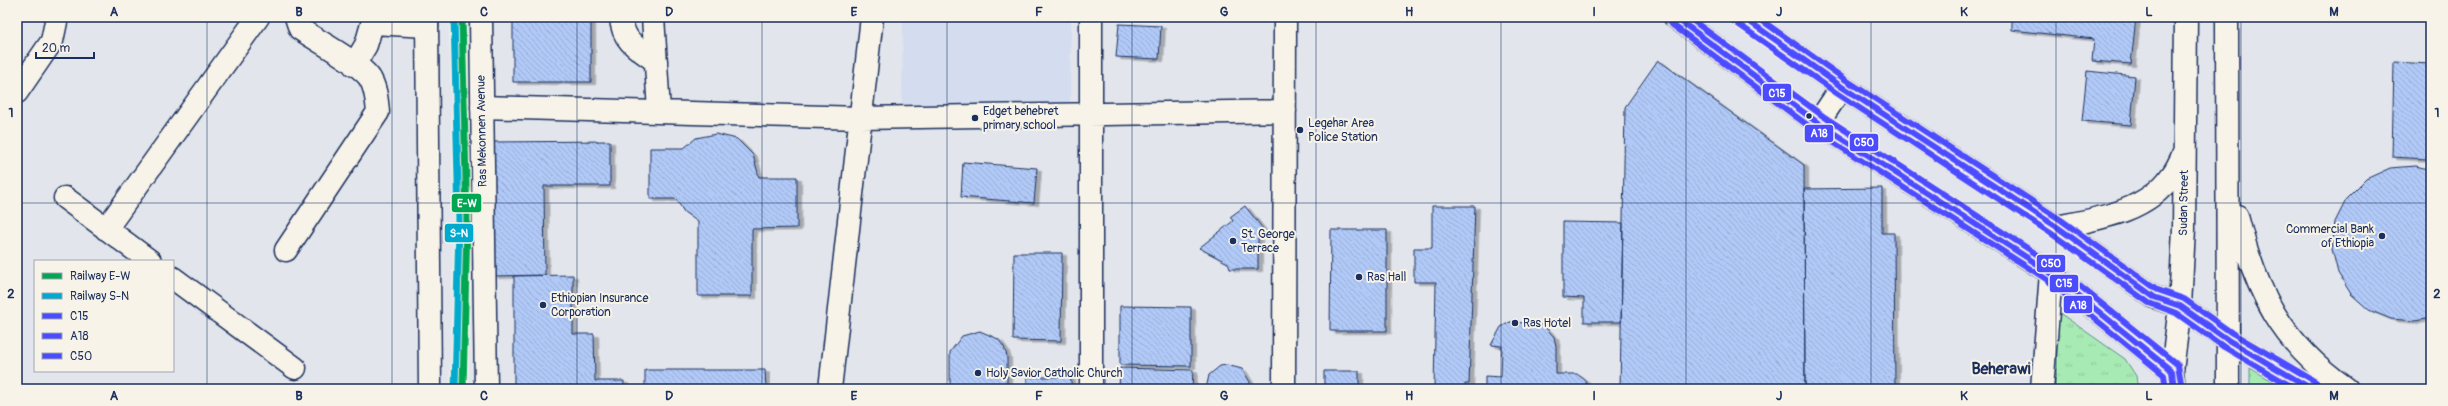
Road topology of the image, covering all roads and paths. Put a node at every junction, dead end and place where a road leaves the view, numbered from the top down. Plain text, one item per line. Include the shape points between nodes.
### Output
1 (57, 17) edge
2 (258, 17) edge
3 (296, 17) edge
4 (481, 17) edge
5 (621, 17) edge
6 (653, 17) edge
7 (872, 17) edge
8 (1091, 17) edge
9 (1285, 17) edge
10 (1675, 17) edge
11 (1743, 17) edge
12 (2186, 17) edge
13 (2227, 17) edge
14 (373, 20) edge
15 (427, 21) edge
16 (656, 61) junction
17 (354, 65) junction
18 (1842, 87) junction
19 (17, 92) edge
20 (482, 107) junction
21 (659, 111) junction
22 (1285, 111) junction
23 (1091, 113) junction
24 (860, 118) junction
25 (1818, 123) junction
26 (2185, 150) junction
27 (2229, 150) junction
28 (65, 198) dead end
29 (2057, 227) junction
30 (106, 229) junction
31 (286, 250) dead end
32 (149, 260) edge
33 (2051, 273) junction
34 (174, 279) edge
35 (2180, 306) junction
36 (2228, 340) junction
37 (295, 368) dead end
38 (2173, 380) edge
39 (429, 388) edge
40 (486, 389) edge
41 (830, 389) edge
42 (1091, 389) edge
43 (1284, 389) edge
44 (2042, 389) edge
45 (2228, 389) edge
46 (2312, 389) edge
47 (2346, 389) edge

1 - 19 main road via 52,41
2 - 30 main road
3 - 17 main road via 300,29
4 - 20 main road, Ras Mekonnen Avenue
5 - 16 main road via 621,23 631,44
6 - 16 main road
7 - 24 main road
8 - 23 main road
9 - 22 main road
10 - 25 main road
11 - 18 main road
12 - 26 main road, Sudan Street
13 - 27 main road
14 - 15 main road
14 - 17 main road via 366,45
15 - 39 main road
16 - 21 main road
17 - 31 main road via 369,76 376,92 378,112
18 - 25 main road
18 - 29 main road
20 - 21 main road
20 - 40 main road, Ras Mekonnen Avenue
21 - 24 main road
22 - 23 main road
22 - 43 main road
23 - 24 main road
23 - 42 main road
24 - 41 main road
25 - 33 main road
26 - 29 main road via 2172,176 2150,197 2124,211
26 - 35 main road, Sudan Street
27 - 36 main road
27 - 47 main road via 2236,208 2244,244 2275,318 2301,351
28 - 30 main road
29 - 35 main road via 2154,297
30 - 32 main road
33 - 38 main road
33 - 44 main road
34 - 37 main road
35 - 36 main road
35 - 38 main road, Sudan Street
36 - 45 main road
36 - 46 main road

